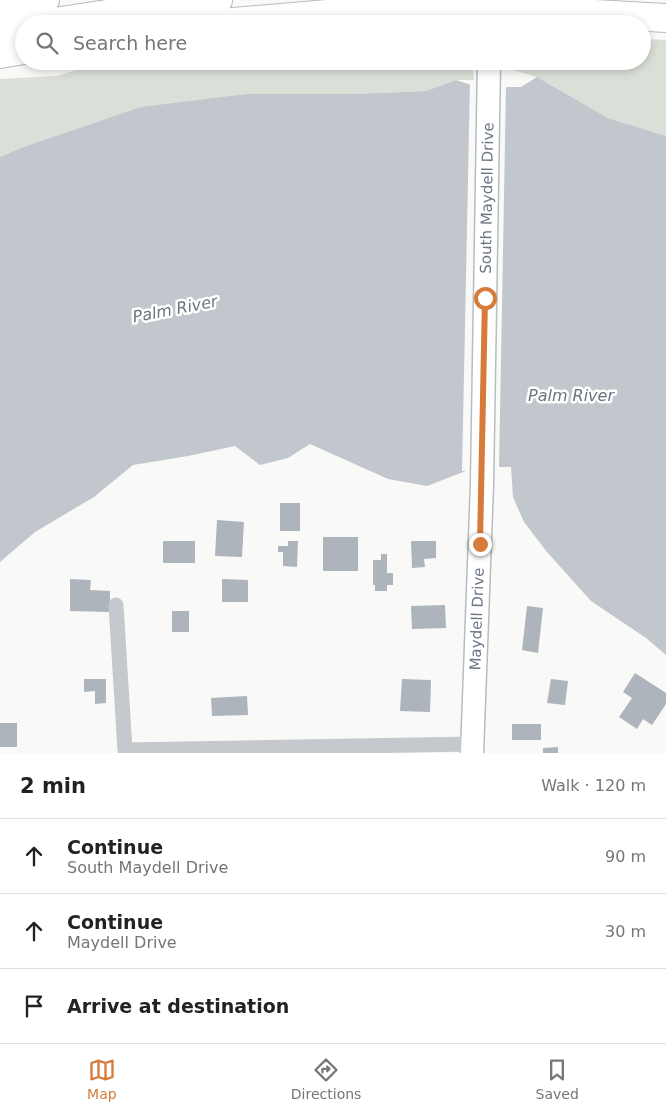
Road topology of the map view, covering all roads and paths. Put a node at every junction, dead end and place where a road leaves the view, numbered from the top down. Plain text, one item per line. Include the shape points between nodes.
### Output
1 (45, 0) edge
2 (218, 0) edge
3 (490, 0) edge
4 (0, 7) edge
5 (101, 15) edge
6 (316, 15) edge
7 (490, 15) edge
8 (604, 15) edge
9 (651, 17) edge
10 (666, 18) edge
11 (15, 28) edge
12 (0, 30) edge
13 (15, 52) edge
14 (0, 54) edge
15 (489, 70) edge
16 (482, 484) joint
17 (116, 605) dead end
18 (472, 748) edge

1 - 4 highway
2 - 5 highway
3 - 7 street
6 - 8 highway, bridge via 441,10
9 - 10 highway, bridge
11 - 12 highway
13 - 14 highway
15 - 16 street, South Maydell Drive
16 - 18 street, Maydell Drive
17 - 18 street via 125,750

